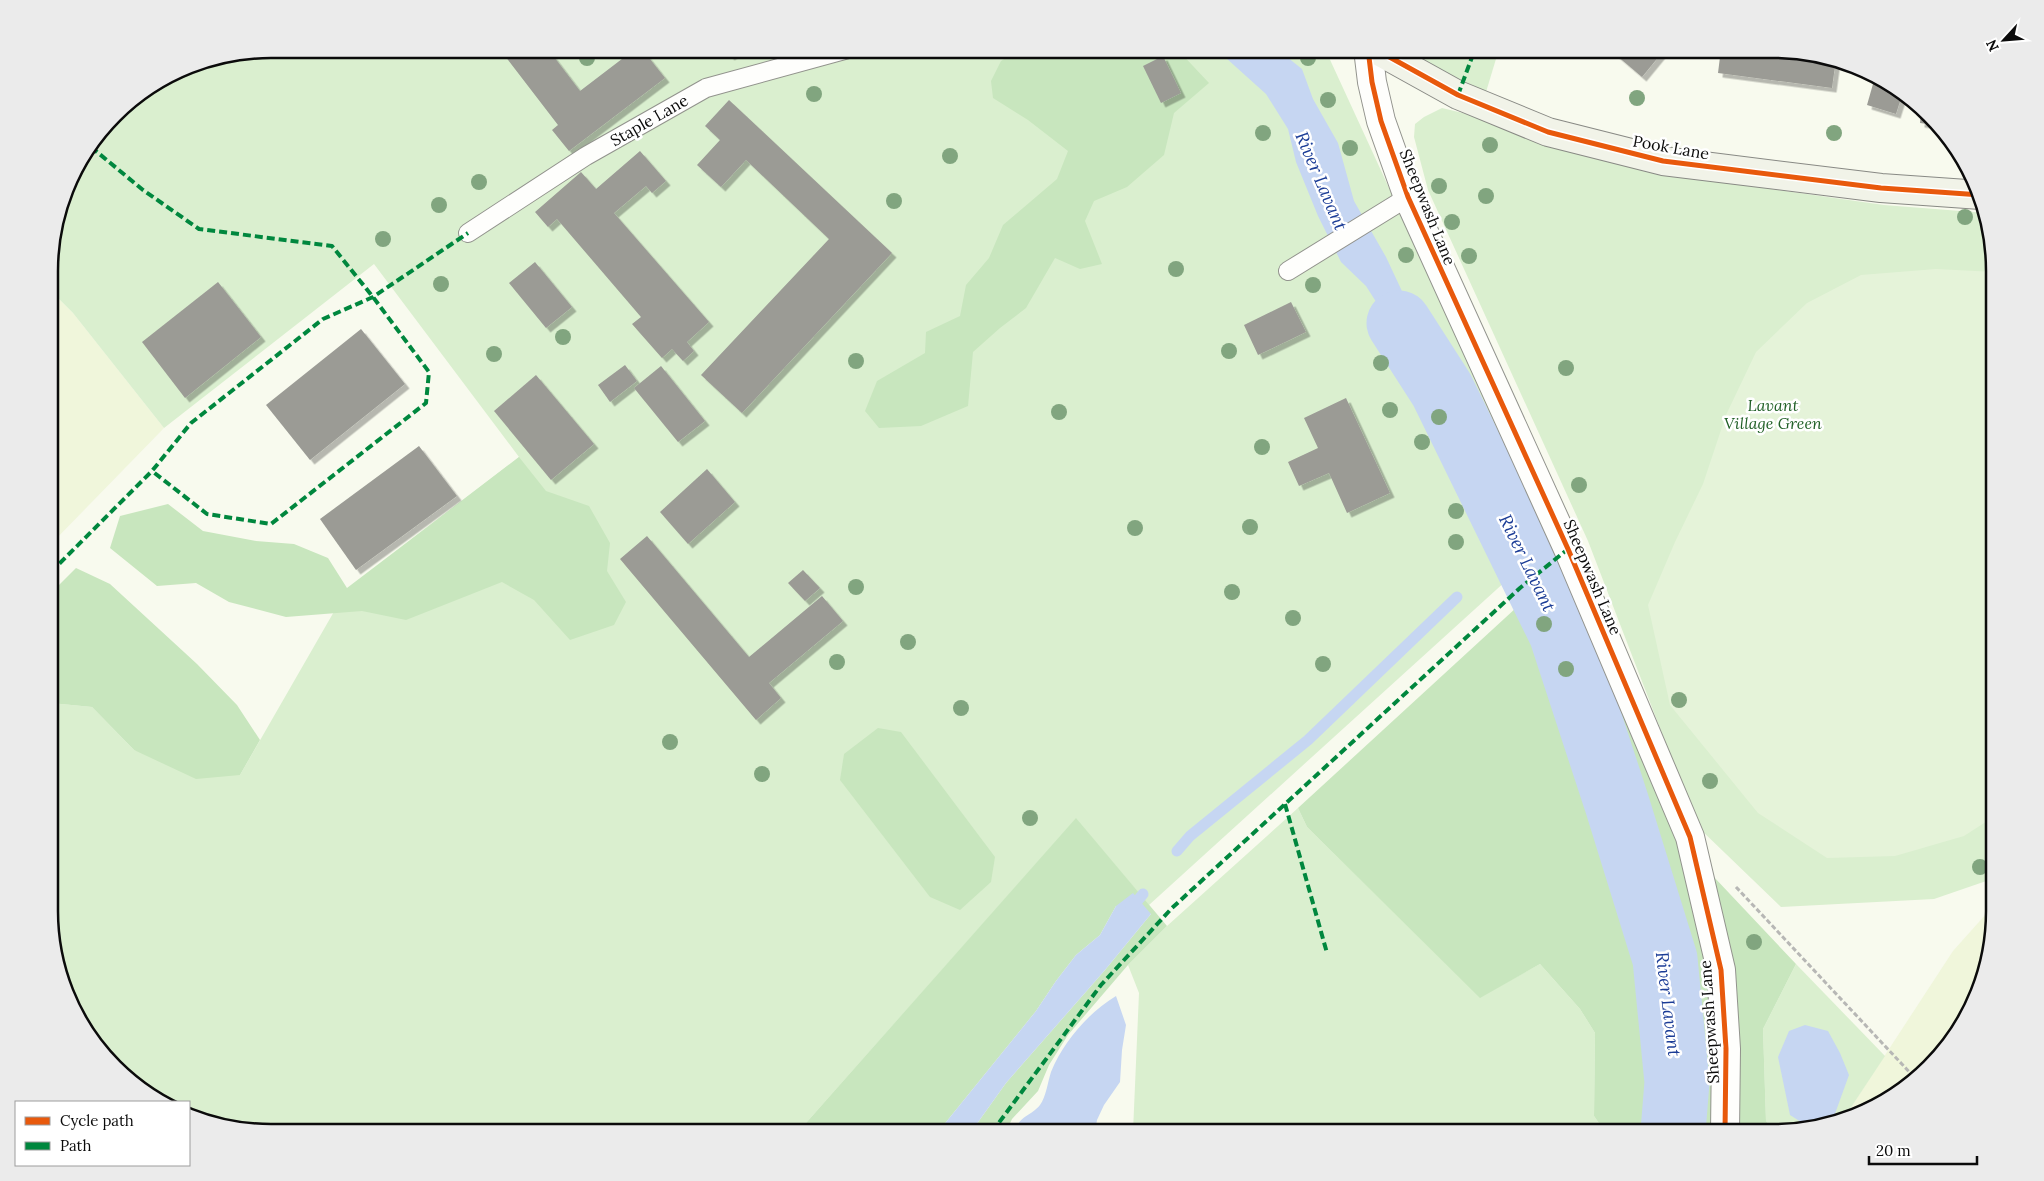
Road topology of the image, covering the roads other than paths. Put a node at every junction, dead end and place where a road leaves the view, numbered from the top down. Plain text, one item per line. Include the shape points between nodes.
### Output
1 (815, 58) edge
2 (1369, 58) edge
3 (1391, 58) edge
4 (1972, 194) edge
5 (1408, 197) junction
6 (468, 233) dead end
7 (1288, 271) dead end
8 (1725, 1124) edge

1 - 6 lane, Staple Lane via 706,88 586,156
2 - 5 street, Sheepwash Lane via 1381,122
3 - 4 street, Pook Lane via 1458,95 1548,132 1663,161 1881,188
5 - 7 lane
5 - 8 street, Sheepwash Lane via 1568,549 1690,837 1721,970 1726,1049

